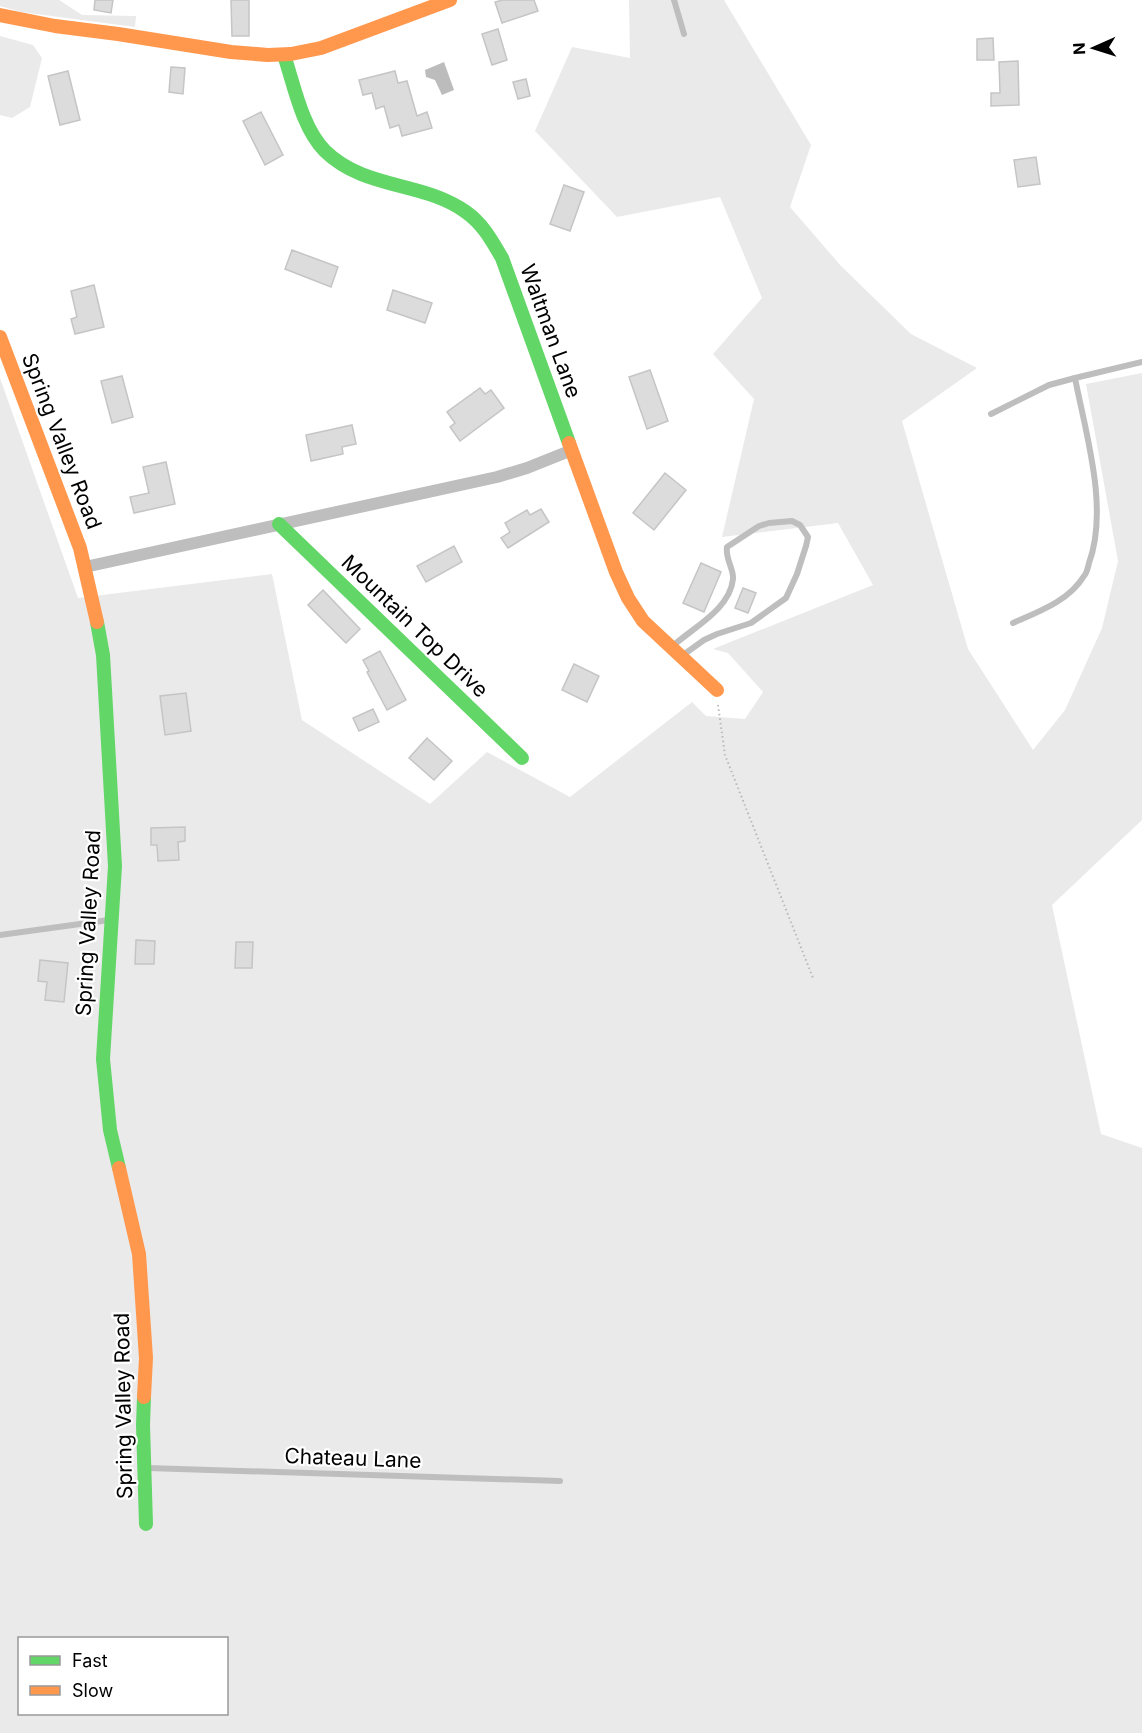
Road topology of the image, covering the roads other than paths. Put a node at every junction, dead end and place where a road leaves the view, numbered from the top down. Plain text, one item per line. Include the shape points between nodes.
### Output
1 (450, 0) edge
2 (674, 0) edge
3 (0, 15) edge
4 (684, 34) dead end
5 (284, 54) junction
6 (0, 337) edge
7 (1142, 362) edge
8 (1075, 378) junction
9 (991, 414) dead end
10 (572, 450) junction
11 (279, 524) junction
12 (85, 567) junction
13 (1013, 623) dead end
14 (676, 652) junction
15 (717, 690) road end
16 (522, 758) dead end
17 (112, 920) junction
18 (0, 935) edge
19 (144, 1468) junction
20 (560, 1481) dead end
21 (146, 1524) dead end

1 - 5 street via 321,48
2 - 4 lane
3 - 5 street via 231,52
5 - 10 street, Waltman Lane via 312,132 335,160 367,177 449,201 475,218 489,234 502,258
6 - 12 street, Spring Valley Road
7 - 8 lane
8 - 9 lane via 1049,385
8 - 13 lane via 1097,506 1095,548 1084,576 1065,597
10 - 11 street via 497,477
10 - 14 street, Waltman Lane via 628,598 643,621
11 - 12 street
11 - 16 street, Mountain Top Drive
12 - 17 street, Spring Valley Road via 103,655 115,836
14 - 14 lane via 688,633 708,620 732,588 734,576 727,547 759,526 792,521 800,525 808,537 786,598 751,623
14 - 15 street, Waltman Lane
17 - 18 lane
17 - 19 street, Spring Valley Road via 103,1059 110,1130 139,1254 146,1359
19 - 20 lane, Chateau Lane
19 - 21 street, Spring Valley Road

